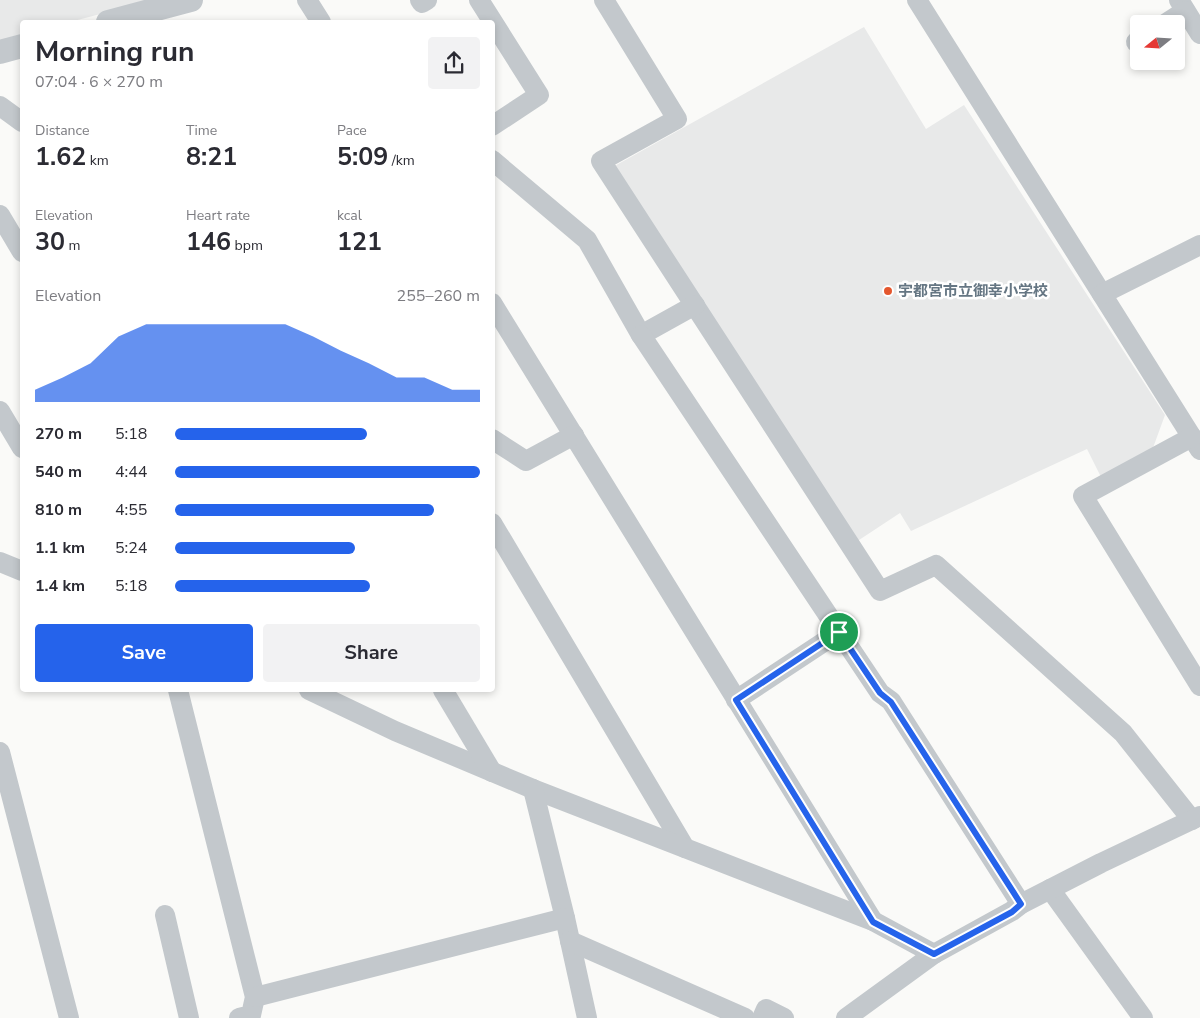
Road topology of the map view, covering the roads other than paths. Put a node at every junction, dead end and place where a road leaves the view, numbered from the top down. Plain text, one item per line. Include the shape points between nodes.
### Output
1 (191, 0) edge
2 (307, 0) edge
3 (420, 0) edge
4 (427, 0) edge
5 (479, 0) edge
6 (604, 0) edge
7 (917, 0) edge
8 (1182, 5) edge
9 (1173, 15) edge
10 (116, 20) edge
11 (320, 20) edge
12 (492, 20) edge
13 (495, 25) edge
14 (1200, 34) edge
15 (20, 47) edge
16 (0, 52) edge
17 (0, 106) edge
18 (20, 121) edge
19 (495, 124) edge
20 (495, 162) edge
21 (0, 215) edge
22 (1200, 245) edge
23 (20, 249) edge
24 (1102, 294) junction
25 (694, 305) junction
26 (495, 308) edge
27 (641, 335) junction
28 (0, 411) edge
29 (574, 435) junction
30 (495, 441) edge
31 (1196, 444) edge
32 (20, 445) edge
33 (495, 528) edge
34 (0, 562) edge
35 (20, 570) edge
36 (839, 632) junction
37 (1200, 686) edge
38 (178, 692) edge
39 (314, 692) edge
40 (444, 692) edge
41 (736, 700) junction
42 (0, 752) edge
43 (492, 772) junction
44 (533, 789) junction
45 (1196, 818) edge
46 (685, 848) junction
47 (1050, 889) junction
48 (1021, 904) junction
49 (165, 915) dead end
50 (565, 918) junction
51 (873, 922) junction
52 (570, 941) junction
53 (934, 954) junction
54 (249, 1012) edge
55 (69, 1018) edge
56 (188, 1018) edge
57 (587, 1018) edge
58 (745, 1018) edge
59 (762, 1018) edge
60 (784, 1018) edge
61 (846, 1018) edge
62 (1143, 1018) edge

1 - 10 street
2 - 11 street
3 - 4 street via 422,3
5 - 12 street
6 - 25 street via 677,119 601,161
7 - 24 street
8 - 9 street
8 - 14 street
13 - 19 street via 539,95
15 - 16 street
17 - 18 street
20 - 27 street via 588,240
21 - 23 street
22 - 24 street
24 - 31 street
25 - 27 street
25 - 45 street via 880,590 936,565 1123,733
26 - 29 street
27 - 36 street
28 - 32 street
29 - 30 street via 526,461
29 - 41 street
31 - 37 street via 1083,496
33 - 46 street
34 - 35 street
36 - 41 street
36 - 48 street via 880,693 891,702
38 - 54 street
39 - 43 street
40 - 43 street
41 - 51 street
42 - 55 street
43 - 44 street
44 - 46 street
44 - 50 street
45 - 47 street
46 - 51 street
47 - 48 street
47 - 62 street
48 - 53 street
49 - 56 street
50 - 52 street
50 - 54 street
51 - 53 street
52 - 57 street
52 - 58 street
53 - 61 street
59 - 60 street via 766,1010

